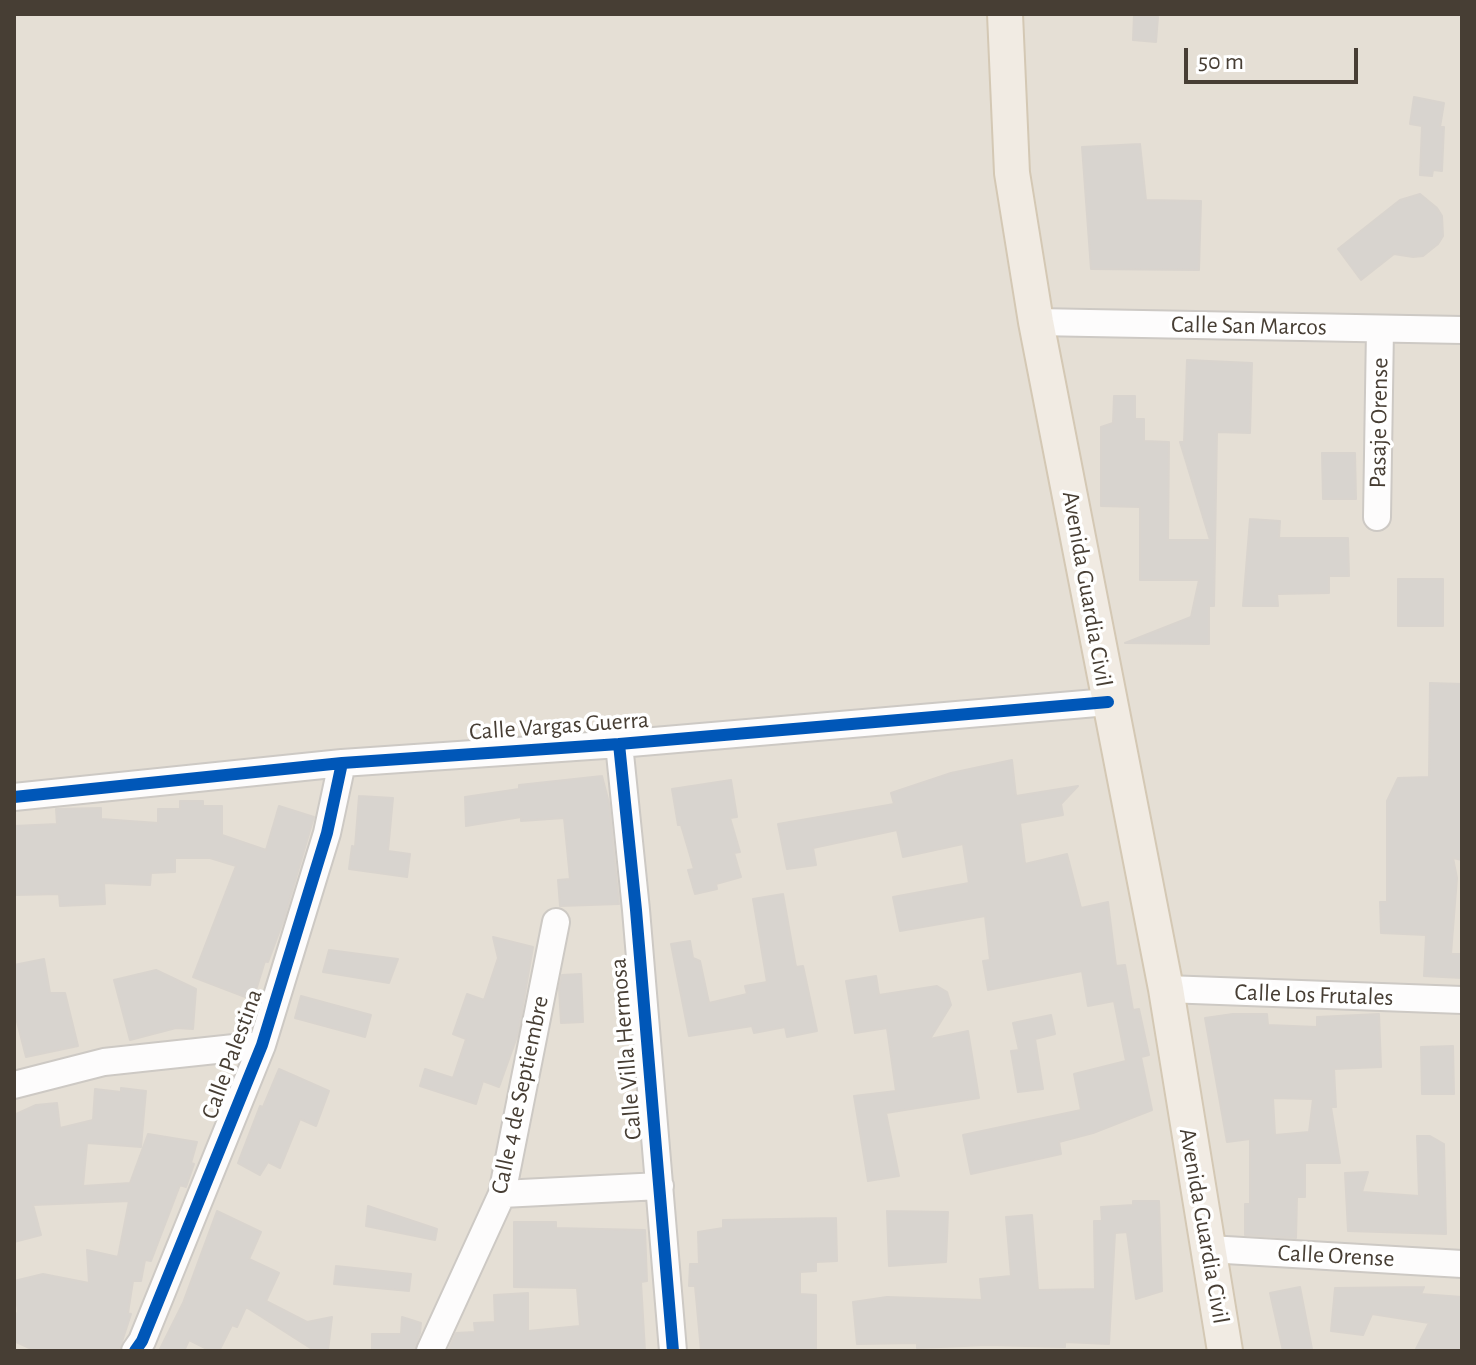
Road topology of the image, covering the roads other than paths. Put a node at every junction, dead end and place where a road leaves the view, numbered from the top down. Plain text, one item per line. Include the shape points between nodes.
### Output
1 (1005, 14) edge
2 (1036, 322) junction
3 (1380, 329) junction
4 (1462, 330) edge
5 (1377, 517) dead end
6 (1108, 702) junction
7 (619, 744) junction
8 (342, 763) junction
9 (14, 797) edge
10 (556, 922) dead end
11 (1166, 989) junction
12 (1462, 1000) edge
13 (262, 1045) junction
14 (14, 1085) edge
15 (660, 1186) junction
16 (502, 1194) junction
17 (1209, 1249) junction
18 (1462, 1264) edge
19 (135, 1351) edge
20 (430, 1351) edge
21 (673, 1351) edge
22 (1225, 1351) edge

1 - 2 main road, Avenida Guardia Civil via 1012,173
2 - 3 street, Calle San Marcos
2 - 6 main road, Avenida Guardia Civil
3 - 4 street, Calle San Marcos
3 - 5 street, Pasaje Orense
6 - 7 street, Calle Vargas Guerra
6 - 11 main road, Avenida Guardia Civil
7 - 8 street, Calle Vargas Guerra
7 - 15 street, Calle Villa Hermosa
8 - 9 street, Calle Vargas Guerra
8 - 13 street, Calle Palestina via 327,833
10 - 16 street, Calle 4 de Septiembre
11 - 12 street, Calle Los Frutales
11 - 17 main road, Avenida Guardia Civil
13 - 14 street via 104,1062
13 - 19 street, Calle Palestina
15 - 16 street
15 - 21 street, Calle Villa Hermosa
16 - 20 street, Calle 4 de Septiembre
17 - 18 street, Calle Orense
17 - 22 main road, Avenida Guardia Civil

